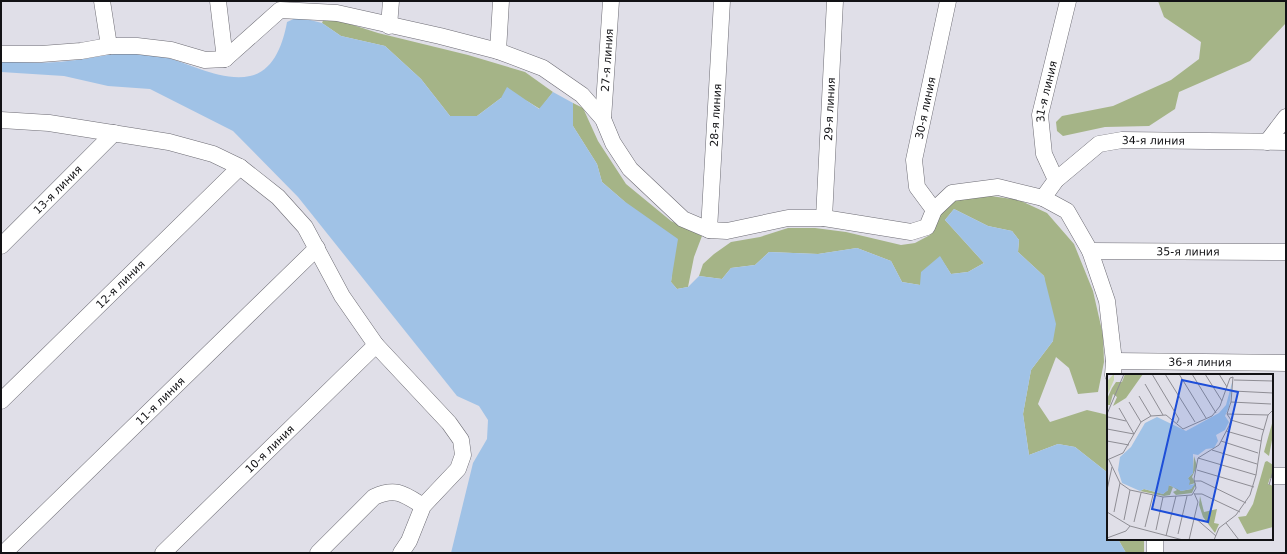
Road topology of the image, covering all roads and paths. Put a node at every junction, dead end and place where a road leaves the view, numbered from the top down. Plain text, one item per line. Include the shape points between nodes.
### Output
1 (102, 1) edge
2 (218, 1) edge
3 (391, 1) edge
4 (501, 1) edge
5 (611, 1) edge
6 (722, 1) edge
7 (835, 1) edge
8 (948, 1) edge
9 (1068, 1) edge
10 (281, 6) edge
11 (389, 26) junction
12 (109, 46) junction
13 (498, 51) junction
14 (1, 54) edge
15 (225, 59) junction
16 (1286, 117) edge
17 (603, 119) junction
18 (1, 120) edge
19 (114, 133) junction
20 (1266, 142) junction
21 (1286, 142) edge
22 (240, 167) junction
23 (1056, 180) junction
24 (1043, 198) junction
25 (934, 210) junction
26 (824, 218) junction
27 (709, 230) junction
28 (1, 246) edge
29 (316, 248) junction
30 (1090, 251) junction
31 (1286, 252) edge
32 (376, 345) junction
33 (1286, 363) edge
34 (1113, 368) edge
35 (1, 401) edge
36 (1273, 476) edge
37 (1286, 476) edge
38 (423, 506) junction
39 (1155, 540) edge
40 (4, 553) edge
41 (163, 553) edge
42 (318, 553) edge
43 (401, 553) edge
44 (1155, 553) edge

1 - 12 street
2 - 15 street
3 - 11 street
4 - 13 street
5 - 17 street, 27-я линия
6 - 27 street, 28-я линия
7 - 26 street, 29-я линия
8 - 25 street, 30-я линия via 914,160 917,187
9 - 23 street, 31-я линия via 1040,115 1044,154
10 - 11 street via 337,13
10 - 15 street
11 - 13 street
12 - 14 street via 73,52
12 - 15 street via 171,50 205,60
13 - 17 street via 543,68 582,95
16 - 20 street
17 - 27 street via 613,142 630,169 682,219
18 - 19 street via 49,123
19 - 22 street via 169,142 213,154
19 - 28 street, 13-я линия
20 - 21 street, 34-я линия
20 - 23 street, 34-я линия via 1122,140 1099,144
22 - 29 street via 278,196 305,227
22 - 35 street, 12-я линия
23 - 24 street, 34-я линия
24 - 25 street via 998,187 952,193
24 - 30 street via 1068,211
25 - 26 street via 927,227 911,232
26 - 27 street via 788,218 727,231
29 - 32 street via 342,296
29 - 40 street, 11-я линия
30 - 31 street, 35-я линия
30 - 34 street via 1107,301
32 - 38 street via 449,423 460,440 463,455 458,468
32 - 41 street, 10-я линия
33 - 34 street, 36-я линия
36 - 37 street
38 - 42 street via 401,492 386,491 374,497
38 - 43 street via 409,541
39 - 44 street

